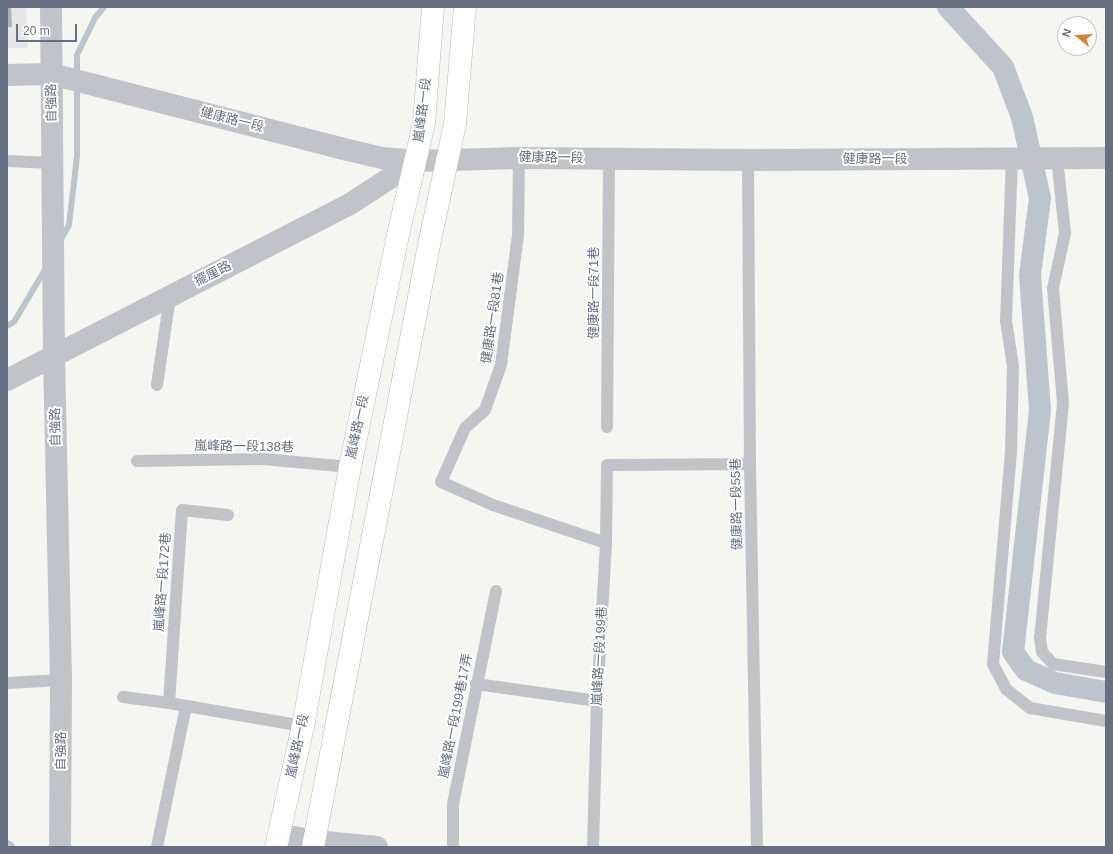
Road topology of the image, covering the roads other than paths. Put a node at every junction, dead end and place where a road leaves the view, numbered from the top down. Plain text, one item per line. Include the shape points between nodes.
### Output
1 (51, 7) edge
2 (433, 7) edge
3 (465, 7) edge
4 (51, 74) junction
5 (7, 75) edge
6 (519, 158) junction
7 (1012, 158) junction
8 (1056, 158) junction
9 (1106, 158) edge
10 (448, 159) junction
11 (609, 159) junction
12 (748, 160) junction
13 (7, 161) edge
14 (416, 161) junction
15 (53, 163) junction
16 (170, 297) junction
17 (54, 357) junction
18 (7, 380) edge
19 (157, 385) dead end
20 (606, 427) dead end
21 (137, 461) dead end
22 (750, 464) junction
23 (350, 467) junction
24 (228, 515) dead end
25 (606, 543) junction
26 (496, 591) dead end
27 (1106, 672) edge
28 (61, 680) junction
29 (7, 683) edge
30 (476, 684) junction
31 (123, 696) dead end
32 (597, 701) junction
33 (169, 702) junction
34 (186, 706) junction
35 (1106, 721) edge
36 (303, 726) junction
37 (278, 841) edge
38 (313, 844) edge
39 (60, 847) edge
40 (157, 847) edge
41 (377, 847) edge
42 (453, 847) edge
43 (593, 847) edge
44 (757, 847) edge

1 - 4 street, 自強路
2 - 14 main road, 嵐峰路一段 via 424,123
3 - 10 main road via 455,124
4 - 5 street, 健康路一段
4 - 14 street, 健康路一段 via 348,150 382,158
4 - 15 street, 自強路
6 - 10 street, 健康路一段
6 - 11 street, 健康路一段
6 - 25 lane, 健康路一段81巷 via 518,235 501,365 485,410 465,428 441,482 493,505
7 - 8 street, 健康路一段
7 - 12 street, 健康路一段
7 - 35 lane via 1006,321 1013,366 1010,452 993,664 1006,689 1030,708
8 - 9 street, 健康路一段
8 - 27 lane via 1065,233 1053,288 1064,403 1040,638 1042,652 1053,664
10 - 14 street, 健康路一段
10 - 38 main road
11 - 12 street, 健康路一段
11 - 20 lane, 健康路一段71巷
12 - 22 lane, 健康路一段55巷
13 - 15 lane
14 - 16 street, 擺厘路 via 350,204
14 - 23 main road, 嵐峰路一段
15 - 17 street, 自強路
16 - 17 street, 擺厘路
16 - 19 lane
17 - 18 street, 擺厘路
17 - 28 street, 自強路
21 - 23 lane, 嵐峰路一段138巷 via 263,459
22 - 25 lane, 嵐峰路一段199巷 via 607,465
22 - 44 lane, 健康路一段55巷
23 - 36 main road, 嵐峰路一段
24 - 33 lane, 嵐峰路一段172巷 via 182,510
25 - 32 lane, 嵐峰路一段199巷
26 - 30 lane, 嵐峰路一段199巷17弄
28 - 29 lane
28 - 39 street, 自強路
30 - 32 lane
30 - 42 lane, 嵐峰路一段199巷17弄 via 453,804
31 - 33 lane
32 - 43 lane, 嵐峰路一段199巷
33 - 34 lane
34 - 36 lane
34 - 40 lane
36 - 37 main road, 嵐峰路一段
37 - 38 street
38 - 41 street

